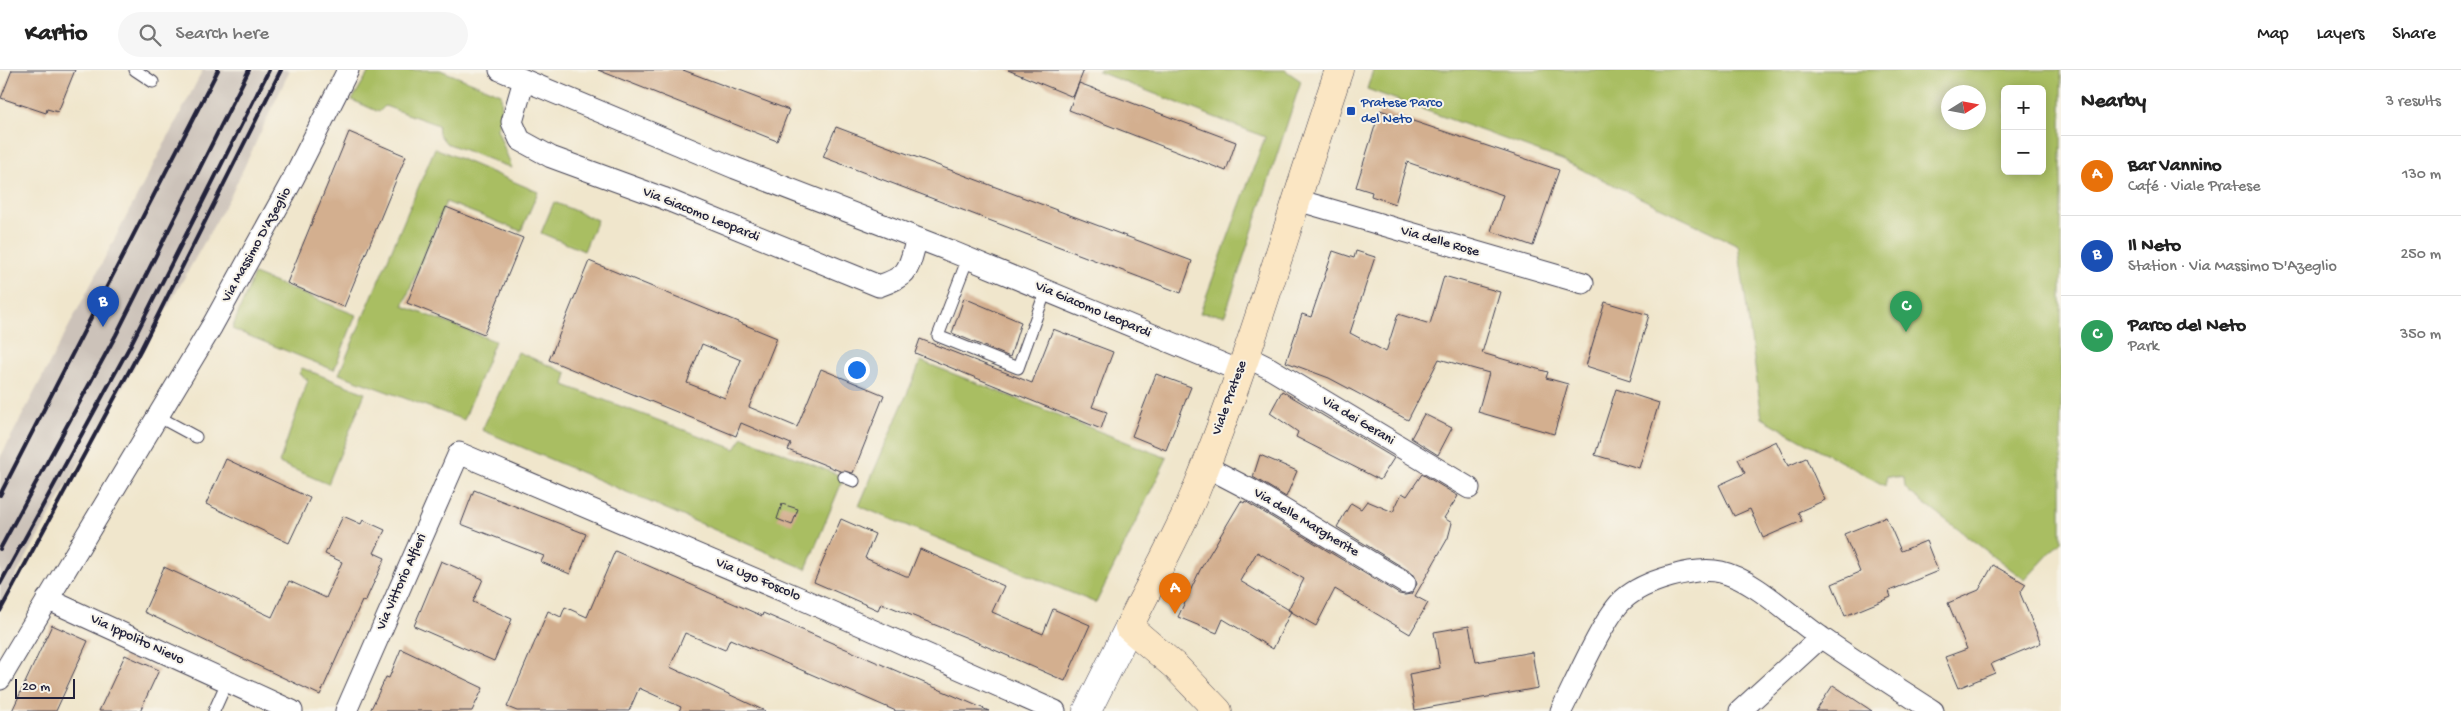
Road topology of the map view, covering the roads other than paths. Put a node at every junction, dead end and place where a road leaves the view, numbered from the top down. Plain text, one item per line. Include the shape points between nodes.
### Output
1 (135, 70) edge
2 (348, 70) edge
3 (500, 70) edge
4 (1338, 70) edge
5 (524, 80) junction
6 (153, 82) dead end
7 (1297, 200) junction
8 (917, 238) junction
9 (968, 258) junction
10 (1583, 283) dead end
11 (1046, 290) junction
12 (1243, 363) junction
13 (159, 417) junction
14 (196, 438) dead end
15 (459, 454) joint
16 (1205, 466) junction
17 (1469, 488) dead end
18 (1405, 583) dead end
19 (47, 599) junction
20 (1129, 627) junction
21 (1821, 637) junction
22 (0, 679) edge
23 (227, 682) junction
24 (1213, 707) edge
25 (214, 711) edge
26 (292, 711) edge
27 (346, 711) edge
28 (1055, 711) edge
29 (1087, 711) edge
30 (1561, 711) edge
31 (1740, 711) edge
32 (1933, 711) edge

1 - 6 lane
2 - 13 street, Via Massimo D'Azeglio via 293,179
3 - 5 street, Via Giacomo Leopardi
4 - 7 main road, Viale Pratese
5 - 8 street, Via Giacomo Leopardi via 735,168
5 - 8 street, Via Giacomo Leopardi via 512,122 520,140 551,156 879,286 895,281 907,272
7 - 10 street, Via delle Rose
7 - 12 main road, Viale Pratese
8 - 9 street, Via Giacomo Leopardi
9 - 11 street, Via Giacomo Leopardi
9 - 11 lane via 938,336 947,340 1018,368
11 - 12 street, Via Giacomo Leopardi
12 - 16 main road, Viale Pratese
12 - 17 street, Via dei Gerani via 1271,369
13 - 14 lane
13 - 19 street, Via Massimo D'Azeglio
15 - 27 street, Via Vittorio Alfieri
15 - 28 street, Via Ugo Foscolo via 802,599
16 - 18 street, Via delle Margherite via 1251,490
16 - 20 main road, Viale Pratese via 1185,517
19 - 22 street, Via Massimo D'Azeglio
19 - 23 street, Via Ippolito Nievo
20 - 24 main road via 1176,666
20 - 29 street, Viale Pratese
21 - 30 street via 1746,582 1721,572 1689,572 1647,586 1624,599 1611,615
21 - 31 street
21 - 32 street
23 - 25 lane
23 - 26 street, Via Ippolito Nievo

